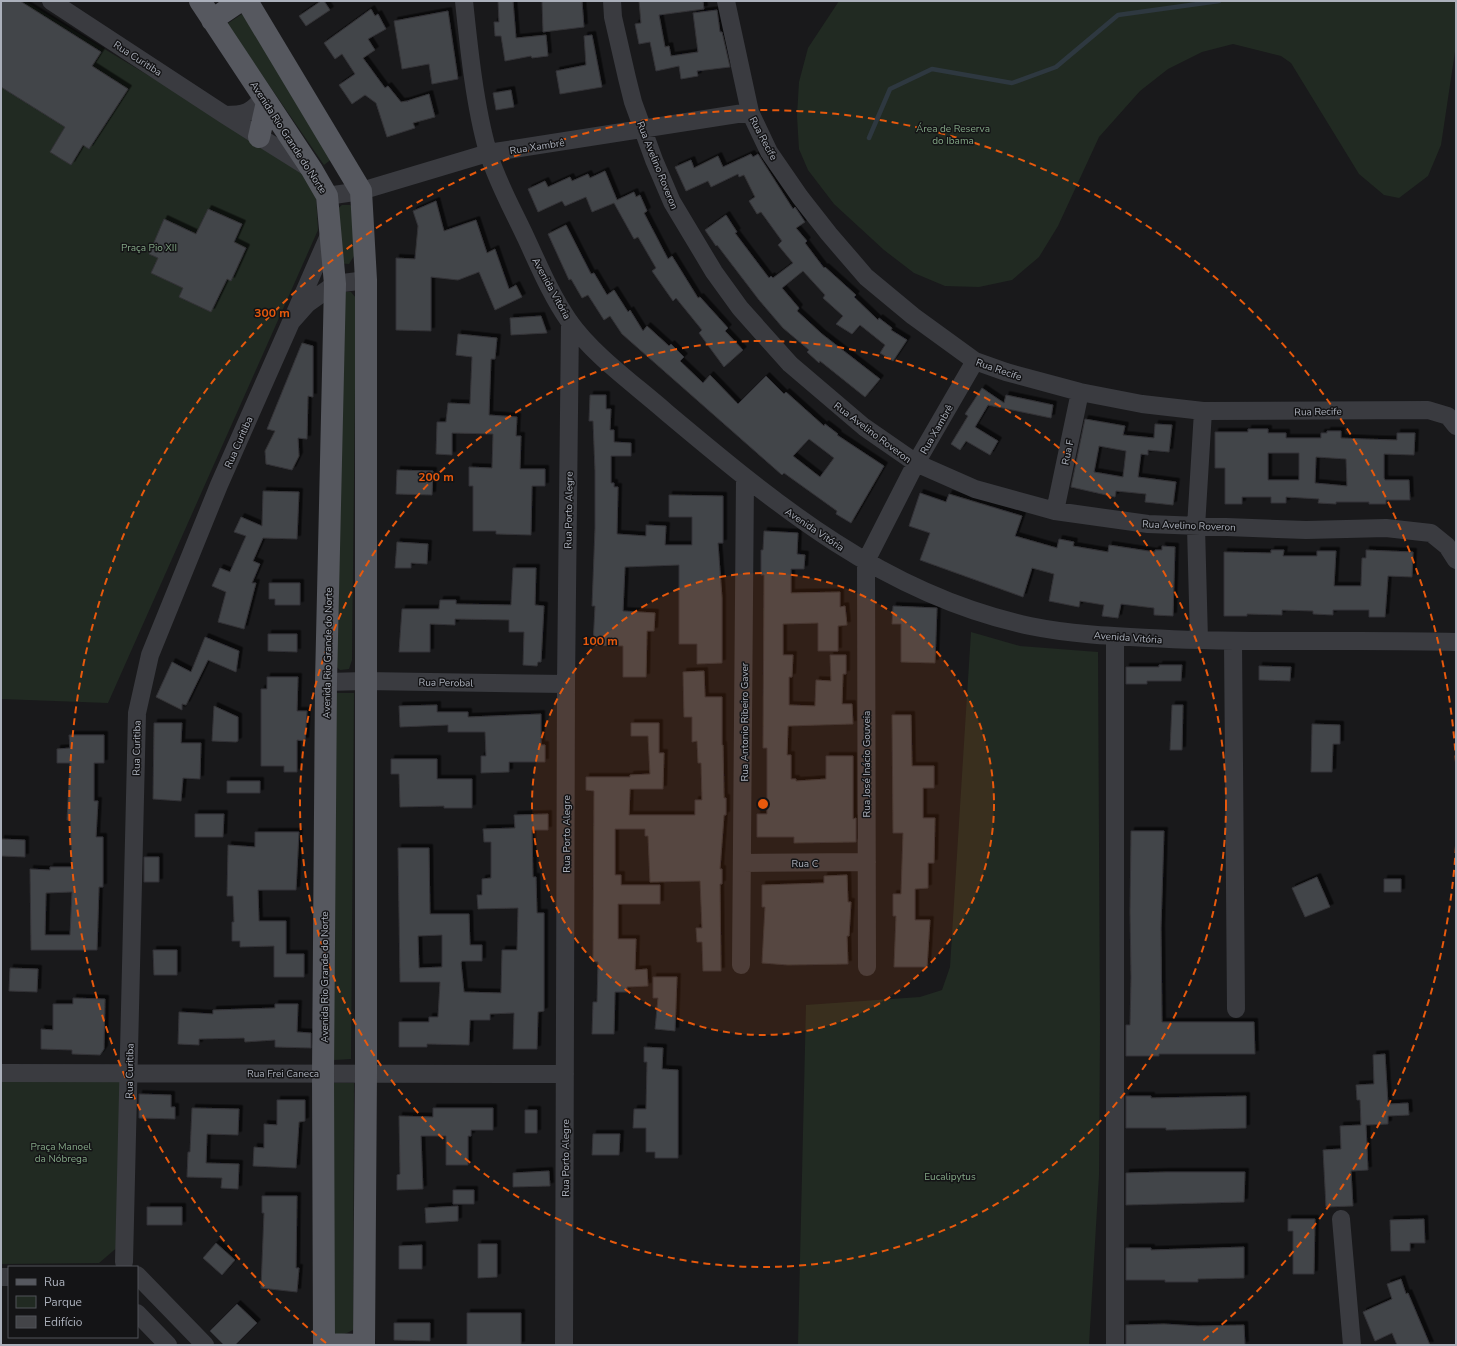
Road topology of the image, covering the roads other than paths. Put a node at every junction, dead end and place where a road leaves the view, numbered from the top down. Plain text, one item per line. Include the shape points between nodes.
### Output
1 (51, 1) edge
2 (200, 1) edge
3 (240, 1) edge
4 (247, 1) edge
5 (464, 1) edge
6 (612, 1) edge
7 (726, 1) edge
8 (212, 20) junction
9 (265, 100) junction
10 (750, 112) junction
11 (225, 115) junction
12 (643, 130) junction
13 (259, 136) junction
14 (488, 153) junction
15 (312, 170) junction
16 (360, 191) junction
17 (327, 196) junction
18 (330, 233) junction
19 (366, 280) junction
20 (335, 284) junction
21 (291, 322) junction
22 (570, 322) junction
23 (975, 361) junction
24 (1080, 392) junction
25 (1203, 411) junction
26 (1452, 421) edge
27 (916, 463) junction
28 (745, 478) junction
29 (1055, 511) junction
30 (1196, 527) junction
31 (1456, 560) edge
32 (866, 562) junction
33 (1115, 637) junction
34 (1199, 640) junction
35 (1234, 641) junction
36 (1456, 642) edge
37 (364, 681) junction
38 (326, 682) junction
39 (566, 684) junction
40 (867, 862) junction
41 (743, 863) junction
42 (741, 965) dead end
43 (867, 967) dead end
44 (1236, 1009) dead end
45 (1, 1073) edge
46 (129, 1073) junction
47 (366, 1073) junction
48 (323, 1074) junction
49 (565, 1074) junction
50 (1341, 1219) dead end
51 (123, 1265) edge
52 (138, 1276) edge
53 (138, 1314) edge
54 (324, 1344) edge
55 (168, 1345) edge
56 (205, 1345) edge
57 (364, 1345) edge
58 (564, 1345) edge
59 (1115, 1345) edge
60 (1352, 1345) edge

1 - 11 street, Rua Curitiba
2 - 8 main road, Avenida Rio Grande do Norte
3 - 8 main road
4 - 16 main road
5 - 14 street, Avenida Vitória via 474,81
6 - 12 street, Rua Avelino Roveron via 620,52
7 - 10 street, Rua Recife
8 - 9 main road, Avenida Rio Grande do Norte
9 - 11 street via 247,113
9 - 13 main road
9 - 15 main road, Avenida Rio Grande do Norte
10 - 12 street, Rua Xambrê
10 - 23 street, Rua Recife via 769,152 800,197 866,277 913,316
11 - 13 street, Rua Curitiba
12 - 14 street, Rua Xambrê
12 - 27 street, Rua Avelino Roveron via 672,202 714,272 740,308 790,364 821,392 864,427
13 - 15 street, Rua Curitiba
14 - 16 street, Rua Xambrê
14 - 22 street, Avenida Vitória via 540,268
15 - 17 main road, Avenida Rio Grande do Norte
16 - 17 street, Rua Xambrê
16 - 19 main road
17 - 18 main road, Avenida Rio Grande do Norte
18 - 20 main road, Avenida Rio Grande do Norte
18 - 21 street
19 - 20 street
19 - 37 main road
20 - 21 street, Rua Curitiba via 307,304
20 - 38 main road, Avenida Rio Grande do Norte
21 - 46 street, Rua Curitiba via 219,486 153,648 137,713
22 - 28 street, Avenida Vitória via 600,354
22 - 39 street, Rua Porto Alegre
23 - 24 street, Rua Recife
23 - 27 street, Rua Xambrê
24 - 25 street, Rua Recife via 1142,404
24 - 29 street, Rua F
25 - 26 street, Rua Recife via 1428,410
25 - 30 street
27 - 29 street, Rua Avelino Roveron via 975,488
27 - 32 street, Rua Xambrê
28 - 32 street, Avenida Vitória via 797,518
28 - 41 street, Rua Antonio Ribeiro Gaver
29 - 30 street, Rua Avelino Roveron via 1148,524
30 - 31 street, Rua Avelino Roveron via 1306,530 1386,528 1431,533 1447,546
30 - 34 street
32 - 33 street, Avenida Vitória via 960,606 990,616 1033,626
32 - 40 street, Rua José Inácio Gouveia
33 - 34 street, Avenida Vitória
33 - 59 street
34 - 35 street, Avenida Vitória
35 - 36 street, Avenida Vitória
35 - 44 street
37 - 38 street, Rua Perobal
37 - 39 street, Rua Perobal
37 - 47 main road
38 - 48 main road, Avenida Rio Grande do Norte
39 - 49 street, Rua Porto Alegre
40 - 41 street, Rua C
40 - 43 street, Rua José Inácio Gouveia
41 - 42 street, Rua Antonio Ribeiro Gaver
45 - 46 street, Rua Frei Caneca
46 - 48 street, Rua Frei Caneca
46 - 51 street, Rua Curitiba
47 - 48 street, Rua Frei Caneca
47 - 49 street, Rua Frei Caneca
47 - 57 main road
48 - 54 main road, Avenida Rio Grande do Norte
49 - 58 street, Rua Porto Alegre
50 - 60 street
52 - 56 street
53 - 55 street
54 - 57 main road

